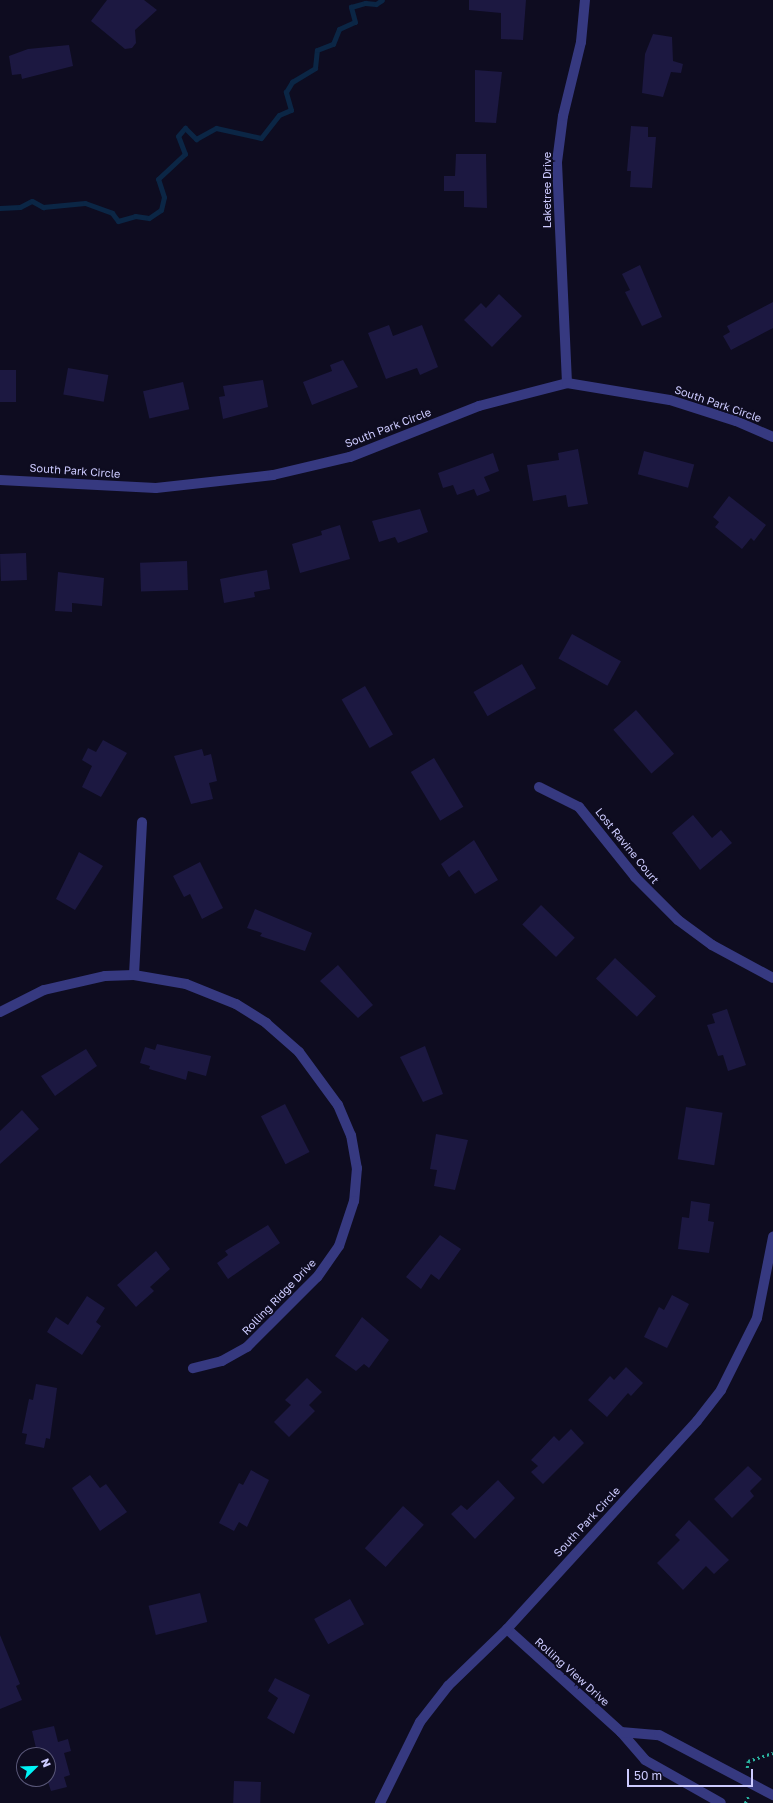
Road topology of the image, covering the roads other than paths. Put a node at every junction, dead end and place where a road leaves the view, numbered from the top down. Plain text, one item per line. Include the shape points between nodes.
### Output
1 (585, 0) edge
2 (567, 383) junction
3 (772, 435) edge
4 (0, 480) edge
5 (538, 787) dead end
6 (142, 822) dead end
7 (134, 975) junction
8 (773, 978) edge
9 (0, 1012) edge
10 (773, 1237) edge
11 (193, 1368) dead end
12 (507, 1628) junction
13 (621, 1732) junction
14 (773, 1795) edge
15 (380, 1803) edge
16 (721, 1803) edge

1 - 2 street, Laketree Drive via 582,42 563,116 557,162
2 - 3 street, South Park Circle via 670,400
2 - 4 street, South Park Circle via 479,406 350,456 273,475 156,488
5 - 8 street, Lost Ravine Court via 579,807 635,877 678,920 712,945
6 - 7 street
7 - 9 street, Rolling Ridge Drive via 73,982 44,990
7 - 11 street, Rolling Ridge Drive via 203,989 266,1023 299,1052 324,1081 338,1105 356,1153 354,1201 346,1232 330,1261 247,1347 222,1361
10 - 12 street, South Park Circle via 757,1318 721,1390 697,1421
12 - 13 street, Rolling View Drive
12 - 15 street, South Park Circle via 448,1686 420,1722
13 - 14 street via 659,1736
13 - 16 street, Rolling View Drive via 645,1760

